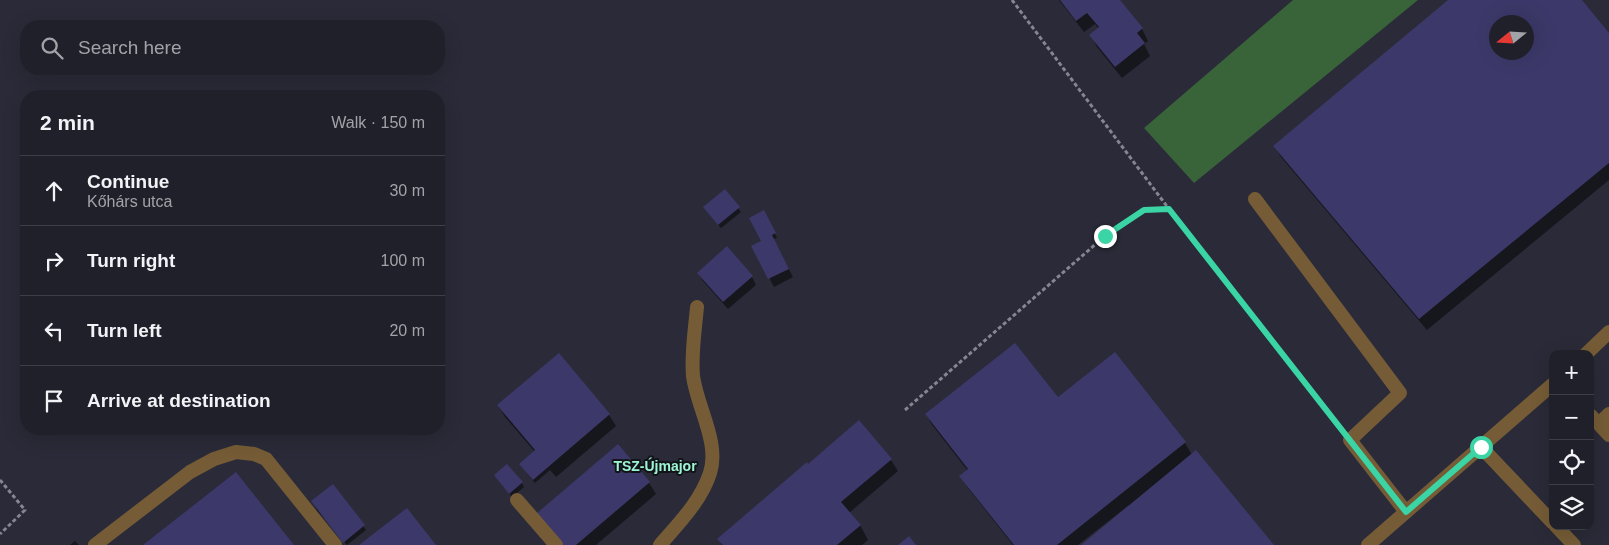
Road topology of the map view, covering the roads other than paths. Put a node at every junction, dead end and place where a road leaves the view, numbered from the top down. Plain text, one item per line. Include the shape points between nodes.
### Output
1 (1255, 199) dead end
2 (697, 307) dead end
3 (1609, 332) edge
4 (1590, 350) edge
5 (1549, 388) edge
6 (1599, 418) edge
7 (1609, 435) edge
8 (1481, 447) junction
9 (518, 500) dead end
10 (1406, 512) junction
11 (1549, 519) edge
12 (1560, 530) edge
13 (95, 545) edge
14 (335, 545) edge
15 (556, 545) edge
16 (660, 545) edge
17 (1368, 545) edge
18 (1574, 545) edge

1 - 10 street via 1400,393 1350,440
2 - 16 street via 692,356 694,377 713,458 699,496
3 - 4 street
5 - 8 street
6 - 7 street
8 - 10 street
8 - 11 street
9 - 15 street
10 - 17 street
12 - 18 street
13 - 14 street via 190,472 236,452 266,459

